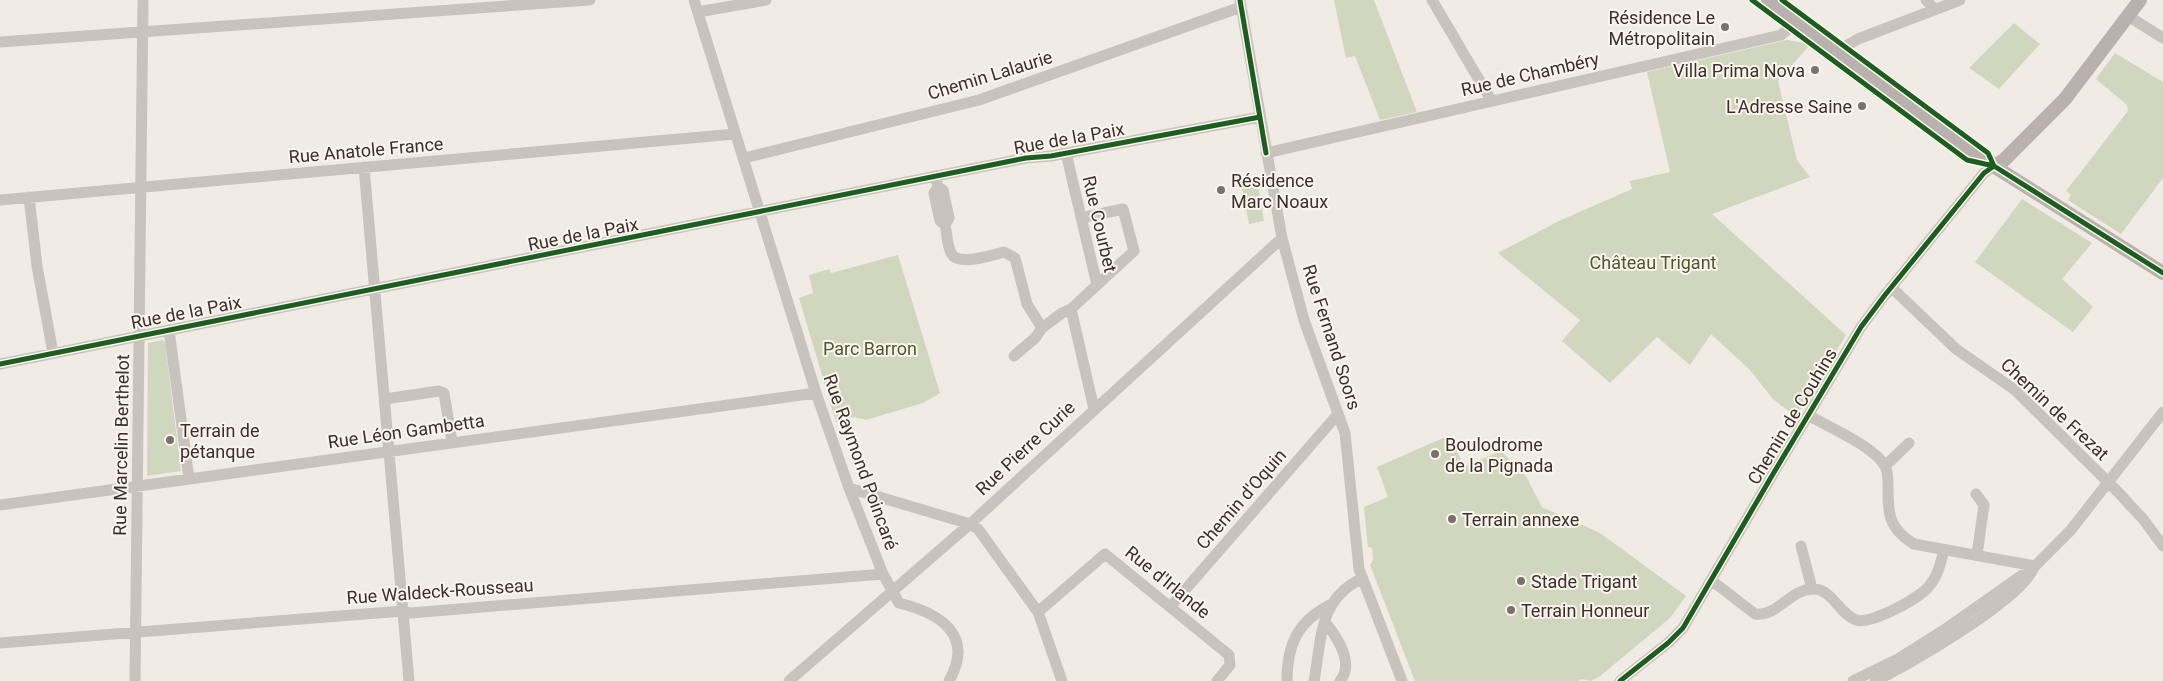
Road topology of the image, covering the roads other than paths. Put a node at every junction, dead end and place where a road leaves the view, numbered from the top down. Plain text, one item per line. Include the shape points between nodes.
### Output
1 (142, 0) edge
2 (590, 0) edge
3 (694, 0) edge
4 (766, 0) edge
5 (1432, 0) edge
6 (1768, 0) edge
7 (1926, 0) edge
8 (1960, 0) edge
9 (2140, 0) edge
10 (1240, 4) edge
11 (1935, 10) junction
12 (698, 12) junction
13 (2128, 16) junction
14 (1797, 22) junction
15 (142, 32) junction
16 (2163, 38) edge
17 (0, 42) edge
18 (1840, 54) junction
19 (1491, 100) junction
20 (1260, 117) junction
21 (735, 134) junction
22 (1066, 153) junction
23 (1266, 153) junction
24 (744, 158) junction
25 (1994, 166) junction
26 (364, 168) junction
27 (937, 182) junction
28 (141, 188) junction
29 (29, 197) junction
30 (0, 200) edge
31 (761, 213) junction
32 (1081, 218) junction
33 (1282, 238) junction
34 (2163, 272) edge
35 (1097, 285) junction
36 (1891, 287) junction
37 (376, 289) junction
38 (1071, 309) junction
39 (1042, 328) junction
40 (168, 330) junction
41 (139, 336) junction
42 (53, 353) junction
43 (1014, 356) dead end
44 (0, 364) edge
45 (816, 393) junction
46 (385, 399) junction
47 (1094, 409) junction
48 (2163, 412) edge
49 (1338, 414) junction
50 (1808, 415) junction
51 (452, 442) junction
52 (1909, 443) dead end
53 (390, 451) junction
54 (1885, 466) junction
55 (189, 479) junction
56 (2108, 484) junction
57 (139, 486) junction
58 (849, 488) junction
59 (1976, 494) dead end
60 (0, 505) edge
61 (970, 524) junction
62 (1802, 546) dead end
63 (2163, 546) edge
64 (1944, 550) junction
65 (1977, 555) junction
66 (2035, 566) junction
67 (883, 574) junction
68 (1362, 579) junction
69 (1711, 580) junction
70 (1812, 588) junction
71 (891, 590) junction
72 (1330, 605) junction
73 (1171, 606) junction
74 (403, 611) junction
75 (1038, 612) junction
76 (1325, 622) junction
77 (136, 634) junction
78 (0, 643) edge
79 (1628, 679) edge
80 (135, 681) edge
81 (410, 681) edge
82 (789, 681) edge
83 (949, 681) edge
84 (1062, 681) edge
85 (1216, 681) edge
86 (1286, 681) edge
87 (1314, 681) edge
88 (1340, 681) edge
89 (1402, 681) edge
90 (1853, 681) edge
91 (1875, 681) edge

1 - 15 street, Rue Marcelin Berthelot
2 - 15 street
3 - 12 street, Rue Raymond Poincaré
4 - 12 street
5 - 19 street
6 - 14 main road
7 - 11 street
8 - 11 street
9 - 13 main road
10 - 20 street, Rue Fernand Soors
10 - 24 street, Chemin Lalaurie via 979,100
11 - 18 street via 1858,39
12 - 21 street, Rue Raymond Poincaré
13 - 16 street
13 - 25 main road via 2065,99
14 - 18 main road
14 - 19 street, Rue de Chambéry via 1781,35
15 - 17 street
15 - 28 street, Rue Marcelin Berthelot
18 - 25 main road
19 - 23 street, Rue de Chambéry
20 - 22 street, Rue de la Paix
20 - 23 street, Rue Fernand Soors
21 - 24 street, Rue Raymond Poincaré
21 - 26 street, Rue Anatole France
22 - 27 street, Rue de la Paix via 1026,158
22 - 32 street, Rue Courbet
23 - 33 street, Rue Fernand Soors
24 - 31 street, Rue Raymond Poincaré
25 - 34 main road
25 - 36 street, Chemin de Couhins via 1984,173
26 - 28 street, Rue Anatole France
26 - 37 street
27 - 31 street, Rue de la Paix
27 - 39 street via 943,190 949,218 945,225 951,254 957,259 968,260 1004,252 1016,258 1027,304
28 - 29 street, Rue Anatole France
28 - 41 street, Rue Marcelin Berthelot
29 - 30 street, Rue Anatole France
29 - 42 street via 37,266
31 - 37 street, Rue de la Paix
31 - 45 street, Rue Raymond Poincaré
32 - 35 street, Rue Courbet
32 - 35 street via 1123,209 1134,251
33 - 47 street, Rue Pierre Curie
33 - 49 street, Rue Fernand Soors via 1304,320
35 - 38 street, Rue Courbet
36 - 50 street, Chemin de Couhins via 1861,328
36 - 56 street, Chemin de Frezat via 1956,349 2015,390
37 - 40 street, Rue de la Paix
37 - 46 street
38 - 39 street, Rue Courbet
38 - 47 street
39 - 43 street, Rue Courbet
40 - 41 street, Rue de la Paix
40 - 55 street
41 - 42 street, Rue de la Paix
41 - 57 street, Rue Marcelin Berthelot
42 - 44 street, Rue de la Paix
45 - 51 street, Rue Léon Gambetta
45 - 58 street, Rue Raymond Poincaré
46 - 51 street via 444,393
46 - 53 street
47 - 61 street, Rue Pierre Curie
48 - 56 street
49 - 68 street, Rue Fernand Soors via 1346,438 1356,551
49 - 73 street, Chemin d'Oquin
50 - 54 street via 1872,452
50 - 69 street, Chemin de Couhins
51 - 53 street, Rue Léon Gambetta
52 - 54 street
53 - 55 street, Rue Léon Gambetta
53 - 74 street
54 - 64 street via 1888,511 1893,526 1914,544
55 - 57 street, Rue Léon Gambetta
56 - 63 street, Chemin de Frezat
56 - 66 street via 2070,531
57 - 60 street, Rue Léon Gambetta
57 - 77 street, Rue Marcelin Berthelot
58 - 61 street
58 - 67 street, Rue Raymond Poincaré
59 - 65 street via 1984,505
61 - 71 street, Rue Pierre Curie
61 - 75 street via 978,529
62 - 70 street
64 - 65 street
64 - 70 street via 1936,576 1924,592 1869,620 1853,620 1823,592
65 - 66 street
66 - 90 street via 1944,630
66 - 91 street via 2023,584 1979,618 1928,652
67 - 71 street, Rue Raymond Poincaré
67 - 74 street, Rue Waldeck-Rousseau via 411,613
68 - 72 street via 1344,589
68 - 89 street, Rue Fernand Soors
69 - 70 street via 1750,612 1759,614 1770,612
69 - 79 street, Chemin de Couhins via 1683,628
71 - 82 street, Rue Pierre Curie
71 - 83 street via 899,603 923,609 950,628 959,656
72 - 76 street
72 - 86 street via 1297,634 1290,647
73 - 75 street, Rue d'Irlande via 1106,554
73 - 85 street, Rue d'Irlande via 1229,655 1230,665
74 - 77 street, Rue Waldeck-Rousseau
74 - 81 street
75 - 84 street
76 - 87 street
76 - 88 street via 1346,658 1346,671
77 - 78 street, Rue Waldeck-Rousseau
77 - 80 street, Rue Marcelin Berthelot

